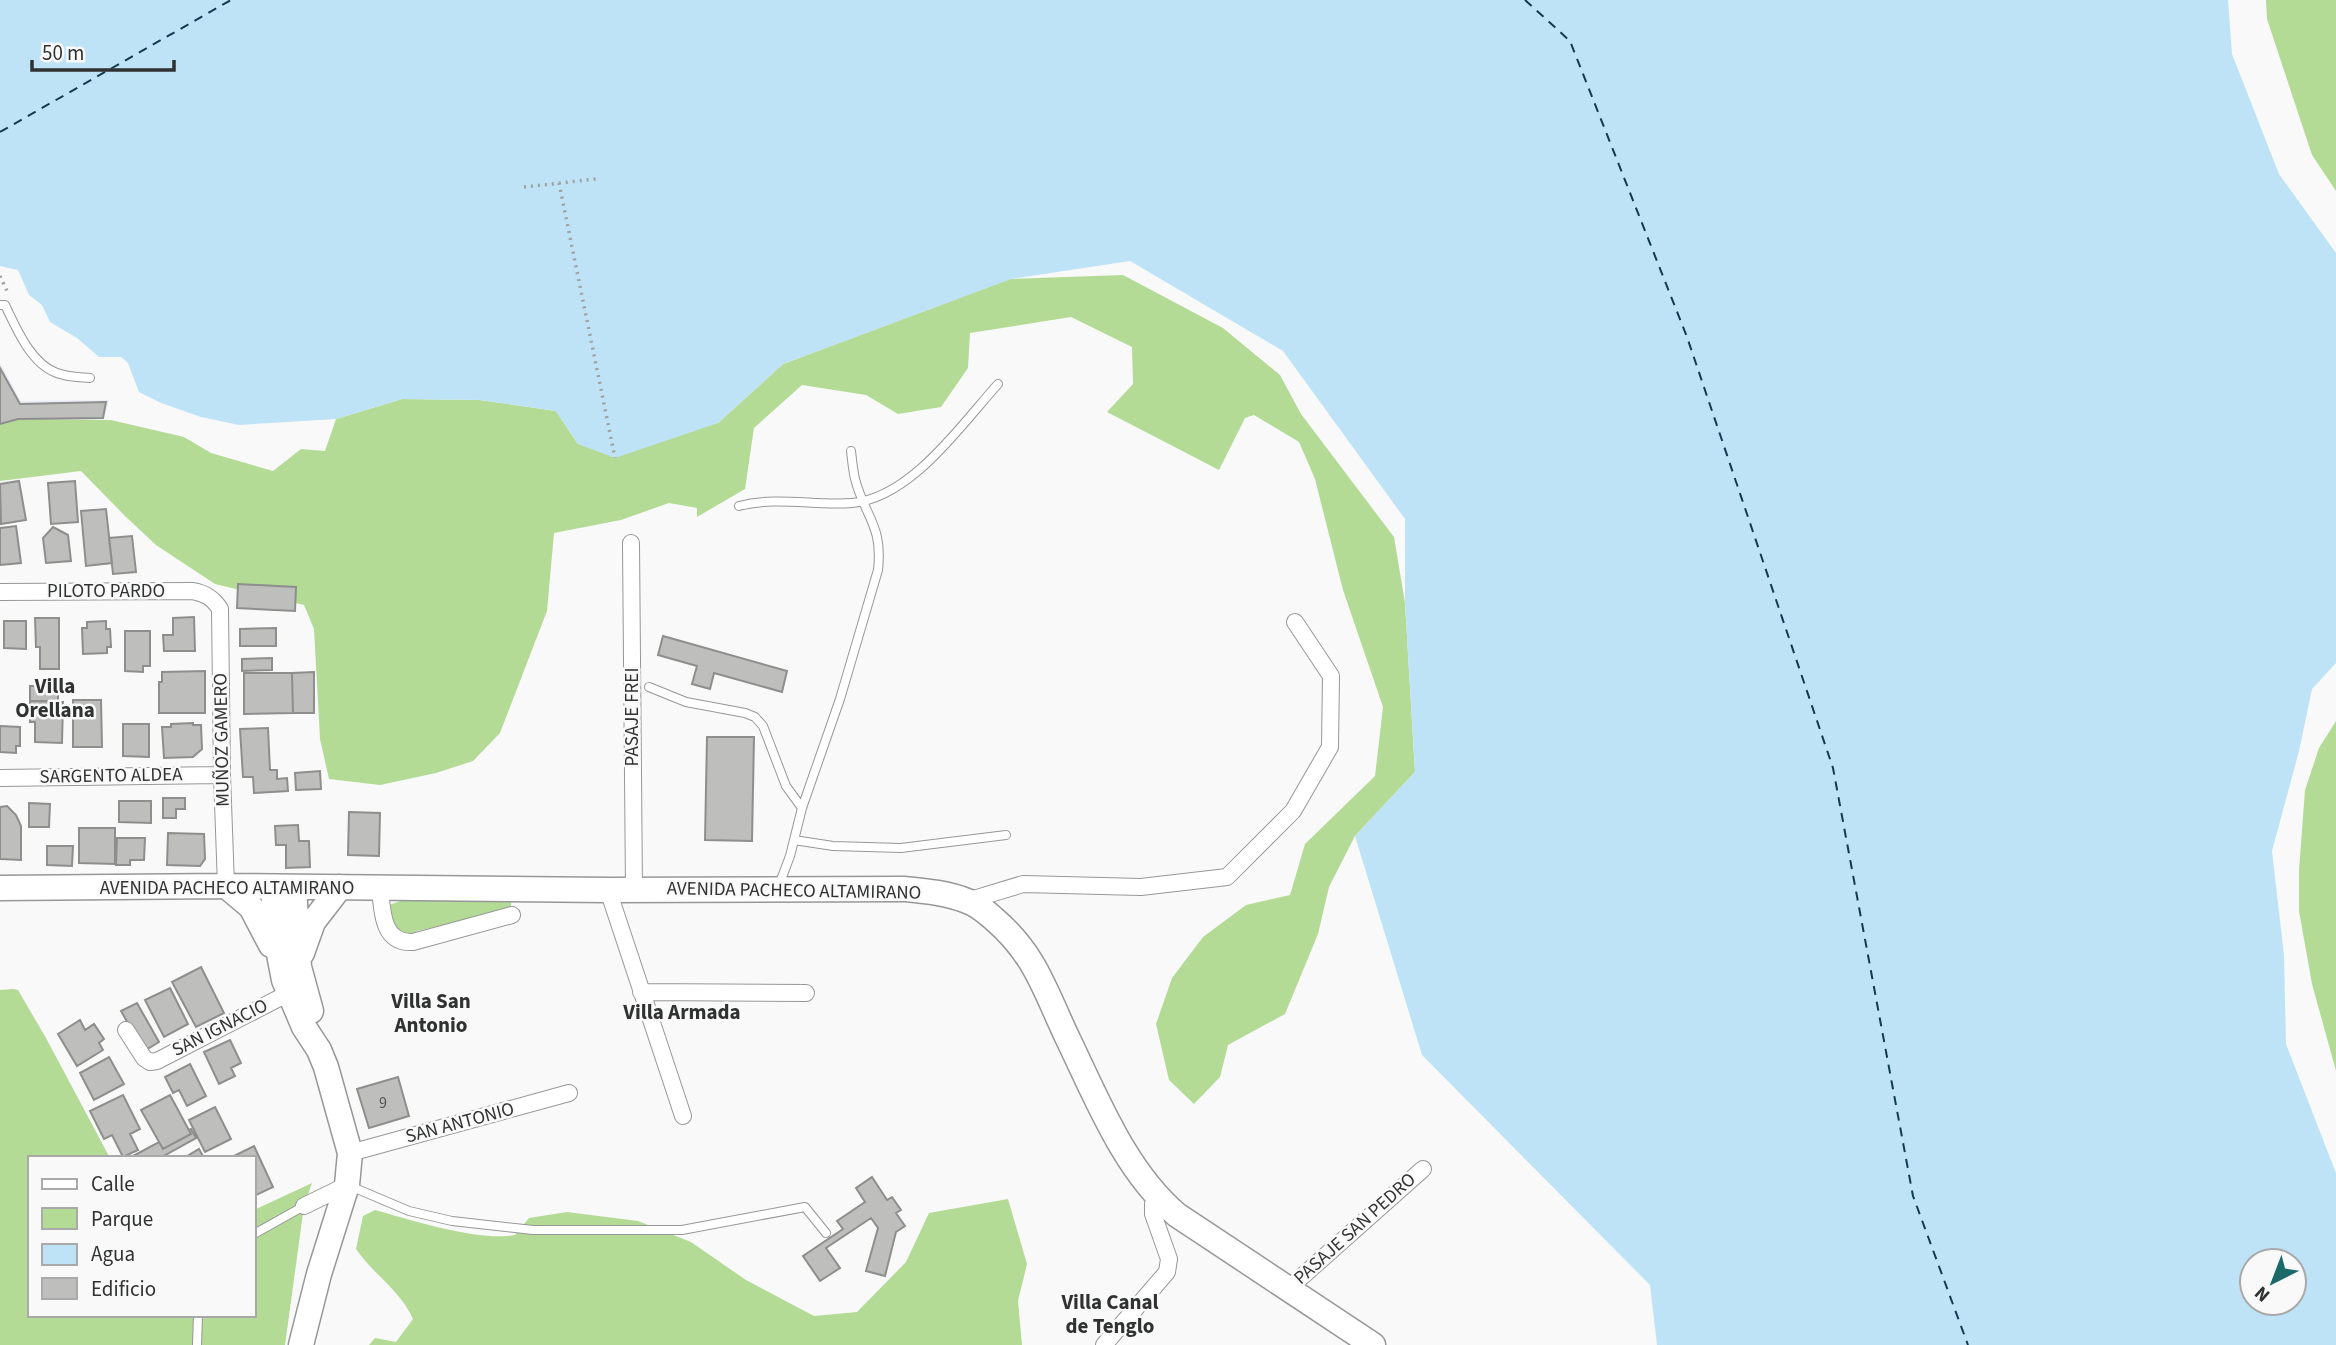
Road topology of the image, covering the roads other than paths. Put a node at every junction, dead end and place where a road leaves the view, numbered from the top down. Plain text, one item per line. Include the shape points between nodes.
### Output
1 (0, 305) edge
2 (90, 378) dead end
3 (998, 384) dead end
4 (851, 451) dead end
5 (864, 502) junction
6 (739, 506) dead end
7 (631, 544) dead end
8 (0, 592) edge
9 (210, 597) joint
10 (1296, 622) dead end
11 (649, 687) dead end
12 (222, 775) junction
13 (0, 778) edge
14 (802, 808) junction
15 (1006, 835) dead end
16 (794, 840) junction
17 (226, 886) junction
18 (341, 887) junction
19 (380, 887) junction
20 (0, 888) edge
21 (284, 888) junction
22 (778, 889) junction
23 (608, 890) junction
24 (634, 890) junction
25 (967, 901) junction
26 (512, 915) dead end
27 (290, 966) junction
28 (641, 992) junction
29 (289, 993) junction
30 (806, 993) dead end
31 (126, 1030) dead end
32 (319, 1050) junction
33 (569, 1093) dead end
34 (683, 1116) dead end
35 (351, 1153) junction
36 (1423, 1169) dead end
37 (347, 1185) junction
38 (1157, 1196) junction
39 (303, 1206) joint
40 (256, 1233) edge
41 (826, 1233) dead end
42 (1288, 1289) junction
43 (198, 1317) edge
44 (197, 1345) edge
45 (302, 1345) edge
46 (1104, 1345) edge
47 (1373, 1345) edge

1 - 2 lane via 5,305 43,364 55,373
3 - 5 lane via 916,472 880,497
4 - 5 lane
5 - 6 lane
5 - 14 lane via 878,532 878,570
7 - 24 street, PASAJE FREI
8 - 9 street, PILOTO PARDO via 192,591
9 - 12 street, MUÑOZ GAMERO via 220,609
10 - 25 street via 1331,676 1330,747 1293,811 1227,877 1141,887 1023,884
11 - 14 lane via 686,702 755,717 763,726 786,786
12 - 13 street, SARGENTO ALDEA
12 - 17 street, MUÑOZ GAMERO
14 - 16 lane
15 - 16 lane via 901,848
16 - 22 lane
17 - 20 main road, AVENIDA PACHECO ALTAMIRANO
17 - 21 main road, AVENIDA PACHECO ALTAMIRANO
17 - 27 main road via 256,914
18 - 19 main road, AVENIDA PACHECO ALTAMIRANO
18 - 21 main road, AVENIDA PACHECO ALTAMIRANO
18 - 27 main road via 313,922
19 - 23 main road, AVENIDA PACHECO ALTAMIRANO
19 - 26 street via 386,928 403,943
21 - 27 main road via 276,939
22 - 24 main road, AVENIDA PACHECO ALTAMIRANO
22 - 25 main road, AVENIDA PACHECO ALTAMIRANO via 904,889
23 - 24 main road, AVENIDA PACHECO ALTAMIRANO
23 - 28 street
25 - 38 main road, AVENIDA PACHECO ALTAMIRANO via 1001,925 1031,959 1110,1124
27 - 29 main road
27 - 32 main road via 315,1022
28 - 30 street
28 - 34 street
29 - 31 street, SAN IGNACIO via 157,1061 144,1058
29 - 32 main road
32 - 35 main road
33 - 35 street, SAN ANTONIO
35 - 37 main road
36 - 42 street, PASAJE SAN PEDRO
37 - 39 street
37 - 41 lane via 410,1212 533,1230 682,1230 805,1207
37 - 45 main road via 318,1274
38 - 42 main road, AVENIDA PACHECO ALTAMIRANO
38 - 46 street via 1152,1210 1169,1259 1167,1272
39 - 40 lane
42 - 47 main road, AVENIDA PACHECO ALTAMIRANO
43 - 44 lane

